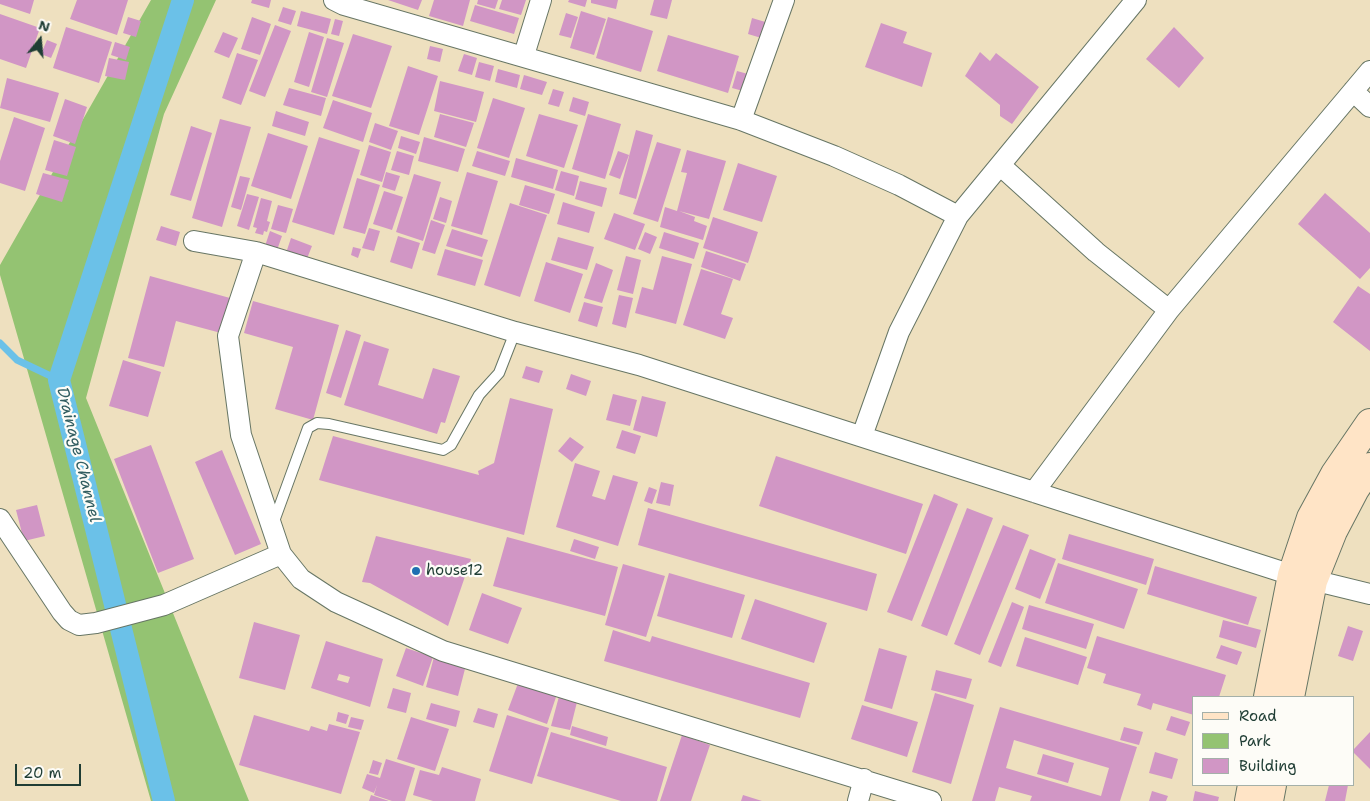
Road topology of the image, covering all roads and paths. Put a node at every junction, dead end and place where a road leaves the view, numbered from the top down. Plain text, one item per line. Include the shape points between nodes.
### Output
1 (334, 0) edge
2 (541, 0) edge
3 (1136, 0) edge
4 (785, 1) edge
5 (524, 55) junction
6 (1370, 71) edge
7 (1353, 91) junction
8 (1370, 107) edge
9 (742, 120) junction
10 (1001, 166) junction
11 (958, 216) junction
12 (194, 241) dead end
13 (256, 252) junction
14 (1169, 310) junction
15 (515, 332) junction
16 (1370, 423) edge
17 (862, 436) junction
18 (1370, 467) edge
19 (1034, 492) junction
20 (0, 519) edge
21 (1322, 524) junction
22 (272, 527) junction
23 (281, 554) junction
24 (1302, 578) junction
25 (1370, 594) edge
26 (1268, 696) edge
27 (1290, 696) edge
28 (864, 779) junction
29 (1252, 786) edge
30 (1272, 786) edge
31 (858, 801) edge
32 (931, 801) edge
33 (1249, 801) edge
34 (1269, 801) edge

1 - 5 street
2 - 5 street
3 - 10 street
4 - 9 street
5 - 9 street
6 - 7 street
7 - 8 street
7 - 14 street
9 - 11 street via 834,156
10 - 11 street
10 - 14 street via 1096,252
11 - 17 street via 899,332
12 - 13 street
13 - 15 street
13 - 22 street via 228,336 241,435
14 - 19 street
15 - 17 street via 638,365
15 - 22 lane via 499,373 479,395 450,445 443,450 329,424 316,423 308,428
16 - 21 main road via 1335,474
17 - 19 street
18 - 21 main road via 1355,489
19 - 24 street
20 - 23 street via 69,620 80,625 164,605
21 - 24 main road
22 - 23 street
23 - 28 street via 301,578 336,602 443,650
24 - 25 street
24 - 26 main road
24 - 27 main road
28 - 31 street
28 - 32 street
29 - 33 main road
30 - 34 main road

